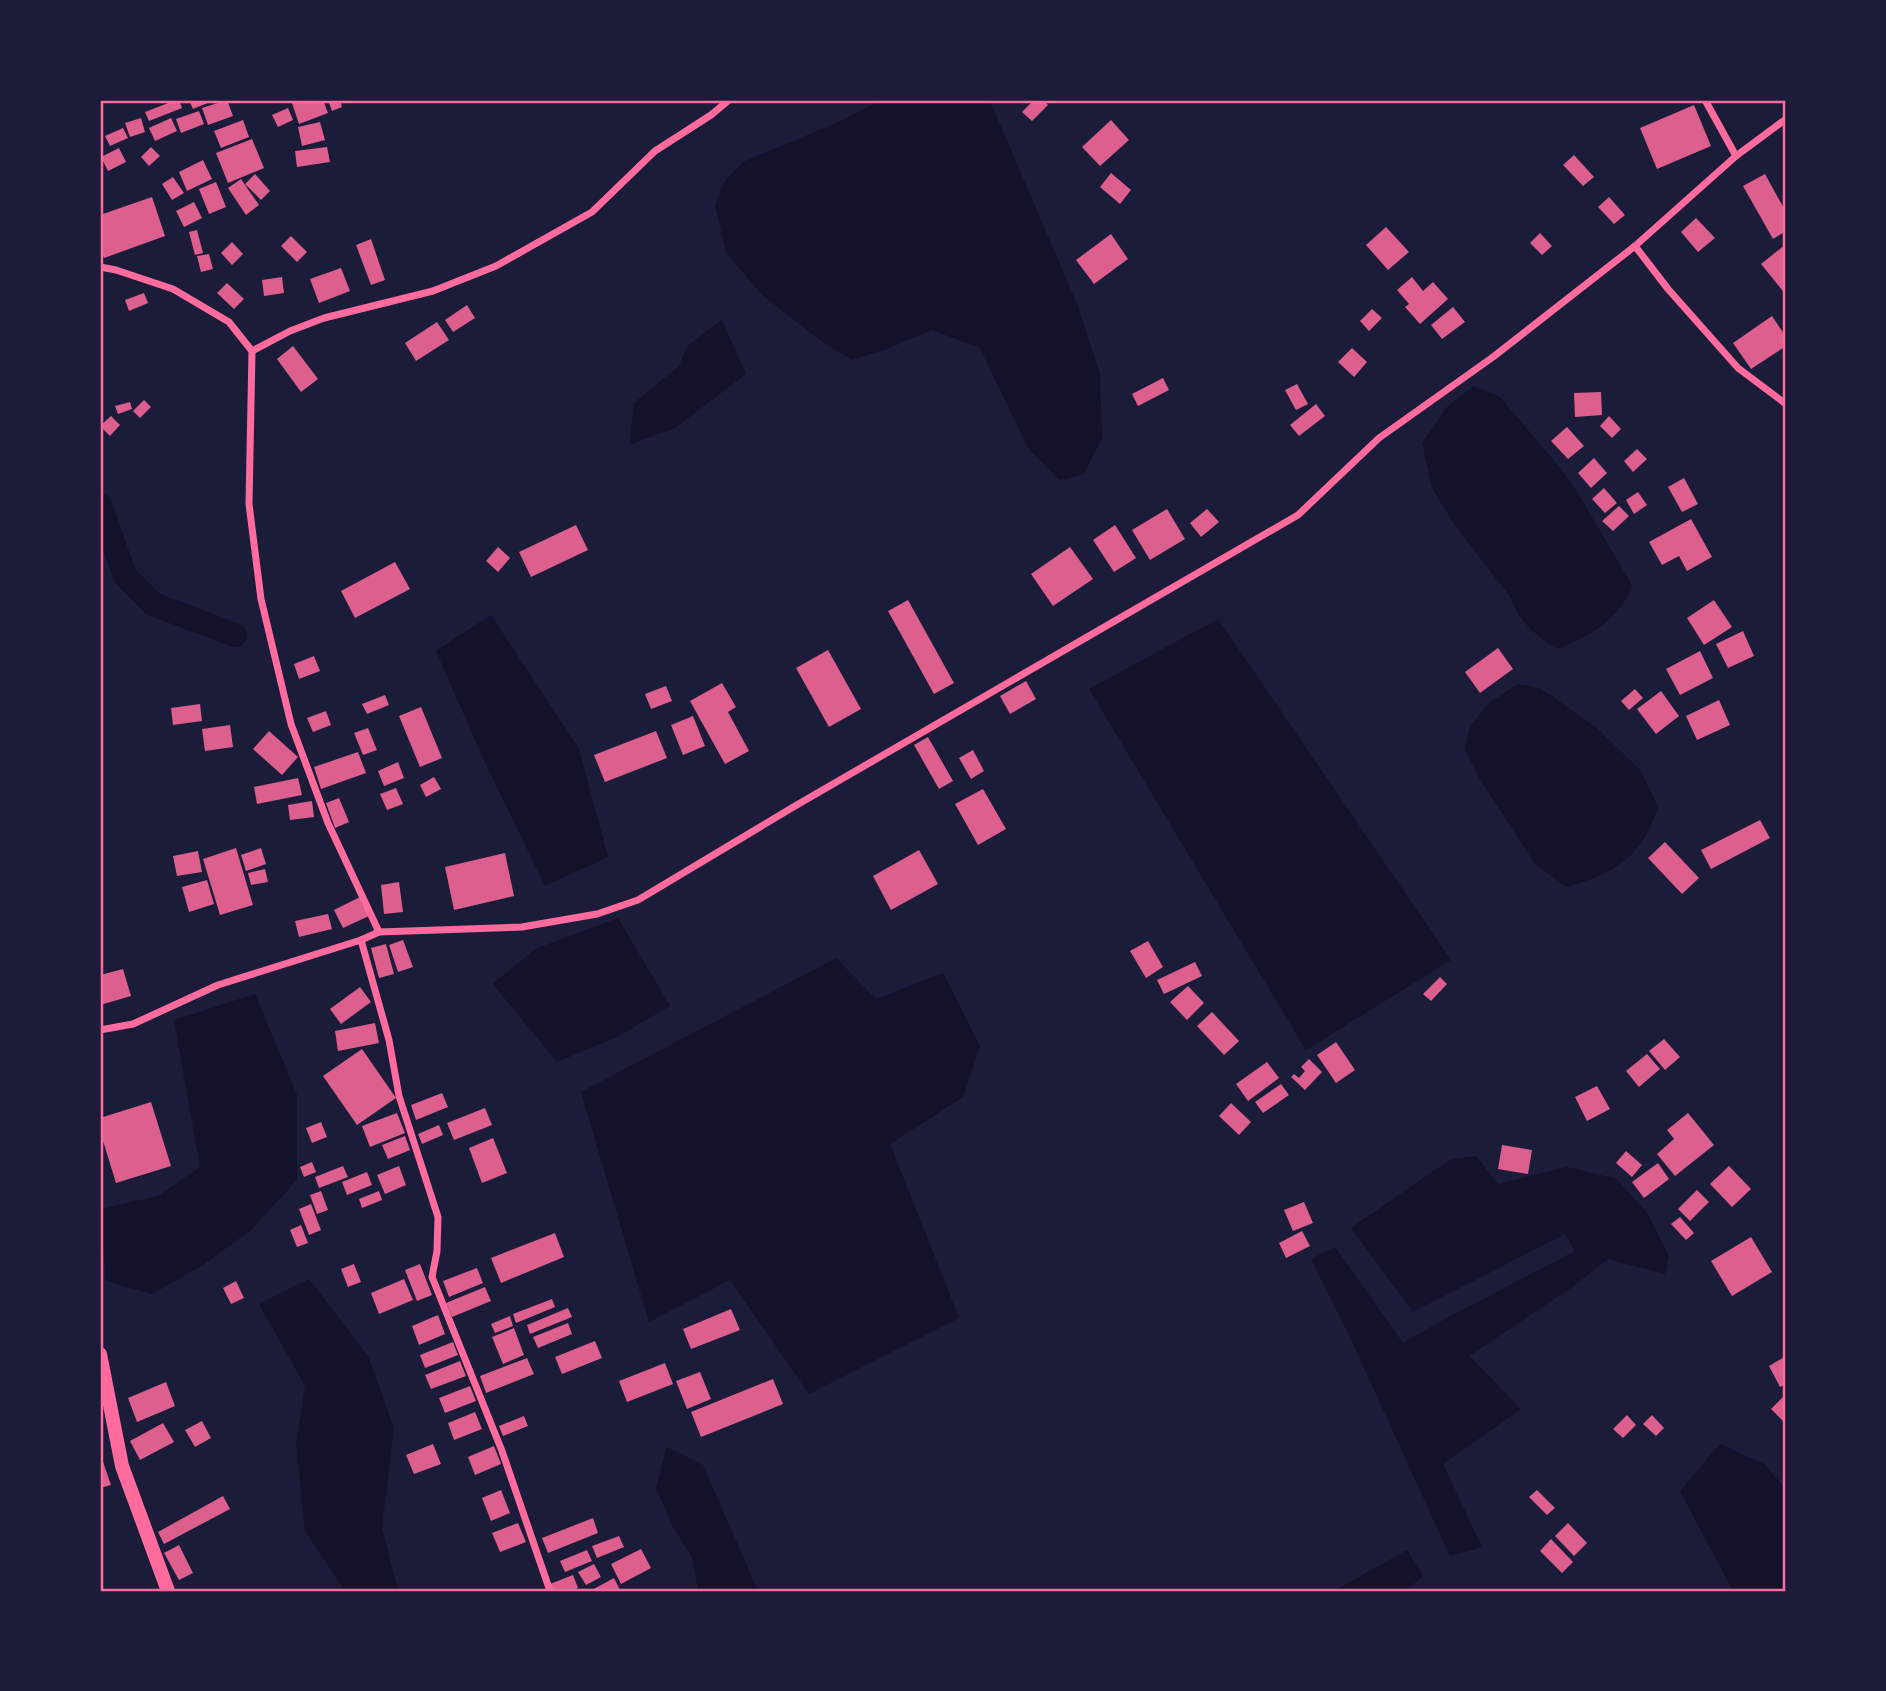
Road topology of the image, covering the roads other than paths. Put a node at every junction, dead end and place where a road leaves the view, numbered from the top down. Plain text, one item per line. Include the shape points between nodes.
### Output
1 (729, 100) edge
2 (1705, 100) edge
3 (1786, 120) edge
4 (1736, 156) junction
5 (1635, 246) junction
6 (100, 267) edge
7 (252, 351) junction
8 (1786, 404) edge
9 (380, 932) junction
10 (361, 940) junction
11 (100, 1030) edge
12 (100, 1354) edge
13 (168, 1591) edge
14 (550, 1591) edge

1 - 7 street via 655,152 592,212 496,266 433,291 324,318
2 - 4 street
3 - 4 street
4 - 5 street
5 - 8 street via 1738,368
5 - 9 street via 1493,357 1379,438 1298,515 638,900 597,914 523,928
6 - 7 street via 173,289 229,322
7 - 9 street via 249,504 261,599 291,724 328,823
9 - 10 street
10 - 11 street via 218,985 133,1024
10 - 14 street via 390,1040 399,1096 438,1217 432,1277 502,1451
12 - 13 main road via 122,1466

